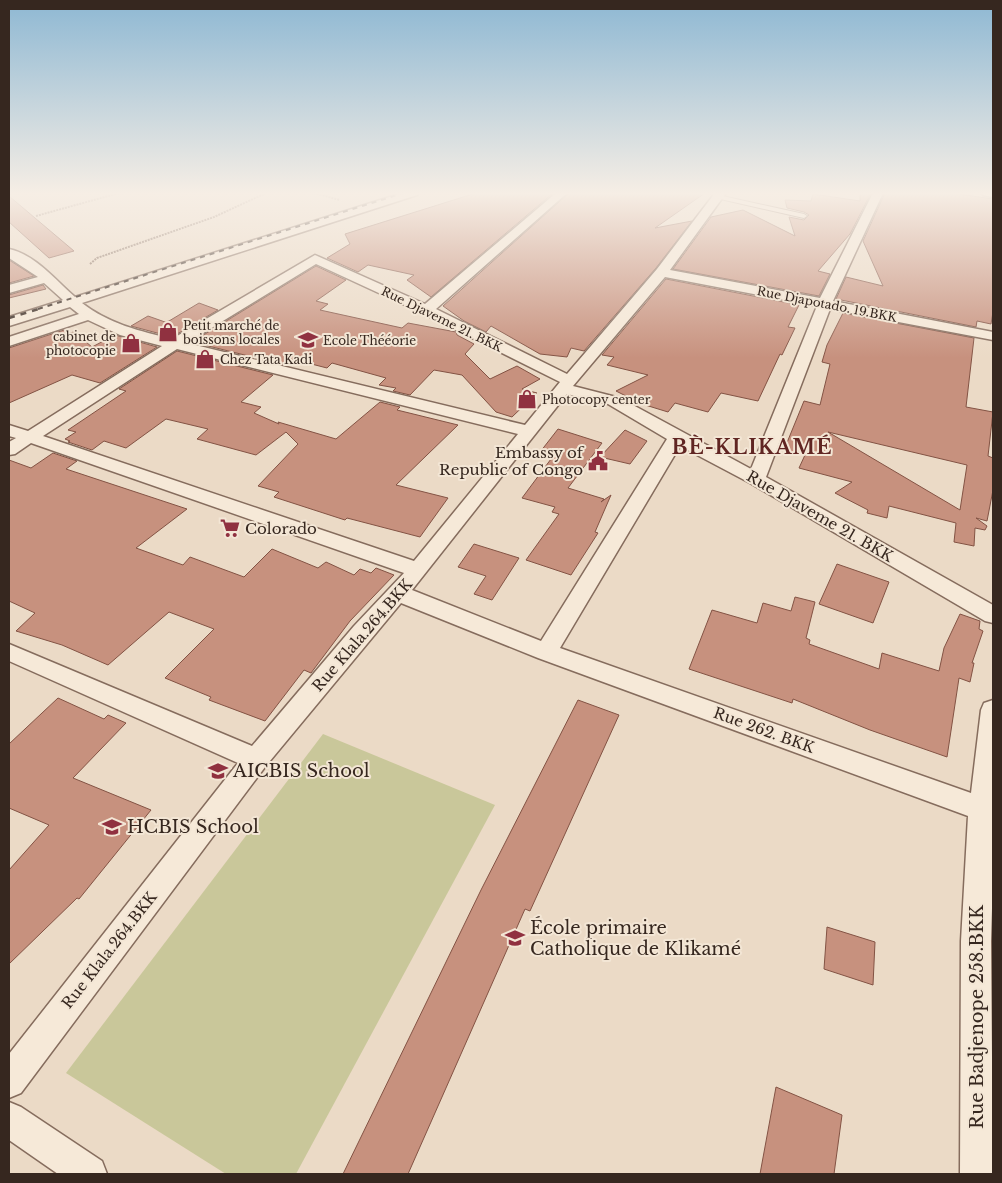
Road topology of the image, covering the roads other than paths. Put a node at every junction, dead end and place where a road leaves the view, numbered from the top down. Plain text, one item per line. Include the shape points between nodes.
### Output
1 (240, 248) edge
2 (498, 248) edge
3 (679, 248) edge
4 (851, 248) edge
5 (9, 253) edge
6 (662, 272) junction
7 (48, 278) junction
8 (9, 289) edge
9 (72, 302) junction
10 (824, 303) junction
11 (427, 310) junction
12 (89, 315) junction
13 (9, 322) edge
14 (993, 336) edge
15 (9, 342) edge
16 (175, 344) junction
17 (566, 384) junction
18 (9, 430) edge
19 (528, 431) junction
20 (29, 437) junction
21 (677, 437) junction
22 (9, 450) edge
23 (756, 479) junction
24 (418, 570) junction
25 (398, 593) junction
26 (993, 615) edge
27 (9, 652) edge
28 (546, 652) junction
29 (993, 710) edge
30 (256, 759) junction
31 (982, 808) junction
32 (984, 944) edge
33 (9, 1081) edge
34 (9, 1119) edge
35 (89, 1174) edge
36 (978, 1174) edge

1 - 9 street
2 - 11 street
3 - 6 street, Rue Klala.264.BKK
4 - 10 street
5 - 7 street via 31,264
6 - 10 street, Rue Djapotado. 19.BKK
6 - 17 street, Rue Klala.264.BKK
7 - 8 street
7 - 9 street
9 - 12 street
9 - 13 street
10 - 14 street, Rue Djapotado. 19.BKK
10 - 23 street
11 - 16 street, Rue Djaveme 21. BKK via 315,258
11 - 17 street, Rue Djaveme 21. BKK
12 - 15 street
12 - 16 street via 125,332
16 - 19 street
16 - 20 street
17 - 19 street, Rue Klala.264.BKK
17 - 21 street, Rue Djaveme 21. BKK via 614,401
18 - 20 street
19 - 24 street, Rue Klala.264.BKK
20 - 22 street
20 - 24 street
21 - 23 street, Rue Djaveme 21. BKK
21 - 28 street
23 - 26 street, Rue Djaveme 21. BKK
24 - 25 street, Rue Klala.264.BKK
25 - 28 street, Rue 262. BKK
25 - 30 street, Rue Klala.264.BKK
27 - 30 street
28 - 31 street, Rue 262. BKK
29 - 31 street, Rue Badjenope 258.BKK
30 - 33 street, Rue Klala.264.BKK
31 - 32 street, Rue Badjenope 258.BKK
32 - 36 street, Rue Badjenope 258.BKK
34 - 35 street

